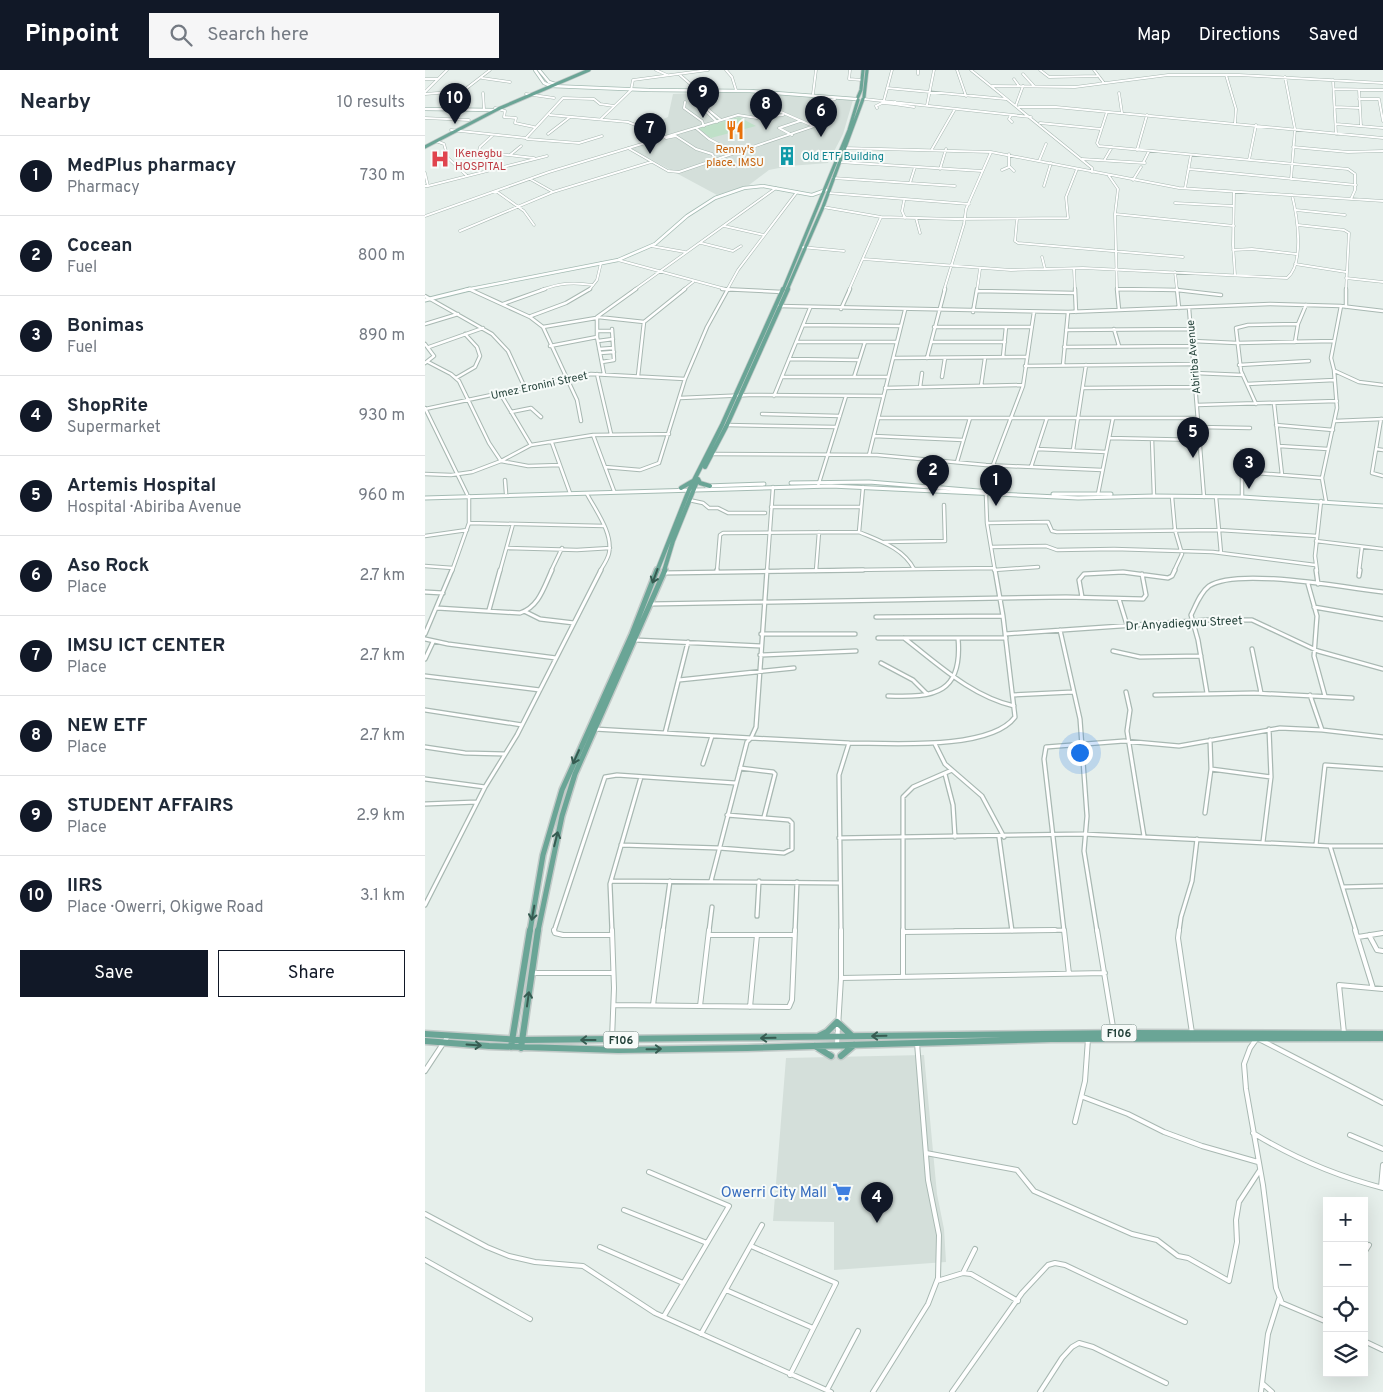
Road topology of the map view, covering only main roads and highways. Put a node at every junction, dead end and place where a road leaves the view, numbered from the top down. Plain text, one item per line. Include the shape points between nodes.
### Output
1 (537, 70) edge
2 (583, 70) edge
3 (589, 70) edge
4 (865, 70) edge
5 (579, 73) junction
6 (563, 81) junction
7 (549, 84) junction
8 (564, 87) junction
9 (543, 88) junction
10 (696, 90) junction
11 (781, 92) junction
12 (857, 98) junction
13 (864, 98) junction
14 (425, 109) edge
15 (495, 109) junction
16 (453, 130) junction
17 (425, 146) edge
18 (843, 148) junction
19 (827, 191) junction
20 (818, 213) junction
21 (803, 248) junction
22 (425, 300) edge
23 (778, 306) junction
24 (737, 396) junction
25 (697, 479) junction
26 (818, 484) junction
27 (710, 486) junction
28 (681, 488) junction
29 (692, 488) junction
30 (949, 491) junction
31 (468, 495) junction
32 (1077, 496) junction
33 (1142, 496) junction
34 (425, 497) edge
35 (1383, 506) edge
36 (644, 612) junction
37 (425, 1034) edge
38 (1383, 1034) edge
39 (1168, 1035) junction
40 (1344, 1036) junction
41 (854, 1037) junction
42 (1037, 1037) junction
43 (816, 1038) junction
44 (1383, 1038) edge
45 (512, 1039) junction
46 (523, 1040) junction
47 (425, 1041) edge
48 (856, 1044) junction
49 (812, 1045) junction
50 (511, 1047) junction
51 (521, 1048) junction
52 (831, 1056) dead end
53 (841, 1056) dead end

1 - 7 main road
2 - 5 main road
3 - 5 main road
4 - 12 main road
4 - 13 main road
5 - 6 main road
5 - 7 main road
6 - 7 main road
6 - 8 main road via 560,83
7 - 8 main road
7 - 9 main road
7 - 9 main road
8 - 9 main road
8 - 10 main road
9 - 15 main road
10 - 11 main road
10 - 11 main road
11 - 12 main road
11 - 12 main road
12 - 13 main road
12 - 18 main road
13 - 18 main road
14 - 15 main road
15 - 16 main road
15 - 16 main road
16 - 17 main road
16 - 17 main road
18 - 19 main road
18 - 19 main road
19 - 20 main road
19 - 20 main road
19 - 22 main road via 814,194 750,186 715,198 651,246 618,260
20 - 21 main road
21 - 23 main road
21 - 23 main road
23 - 24 main road
24 - 25 main road
24 - 25 main road via 727,425
25 - 27 main road
25 - 28 main road
25 - 29 main road
26 - 27 main road
26 - 29 main road
26 - 30 main road
26 - 30 main road via 869,482
27 - 29 main road
28 - 29 main road
28 - 31 main road
29 - 31 main road via 587,494
29 -> 36 main road
29 - 36 main road via 664,573 651,604
30 - 32 main road
30 - 32 main road via 986,495
31 - 34 main road
32 - 33 main road
32 - 33 main road
33 - 35 main road via 1242,497
36 -> 45 main road via 562,790 543,855
46 -> 36 main road via 541,909 562,816 575,774 635,640
37 - 45 main road, F106
38 - 40 main road, F106
39 - 40 main road, F106
39 - 40 main road, F106
39 - 42 main road, F106
39 - 42 main road, F106 via 1114,1033
40 - 44 main road, F106
42 -> 41 main road, F106
41 - 43 main road, F106
41 - 43 main road via 837,1022
42 - 48 main road, F106
43 -> 46 main road, F106
45 - 46 main road, F106
45 - 50 main road
46 - 51 main road
47 -> 50 main road, F106
48 - 49 main road, F106
48 - 53 main road
51 -> 49 main road, F106
49 - 52 main road
50 - 51 main road, F106

